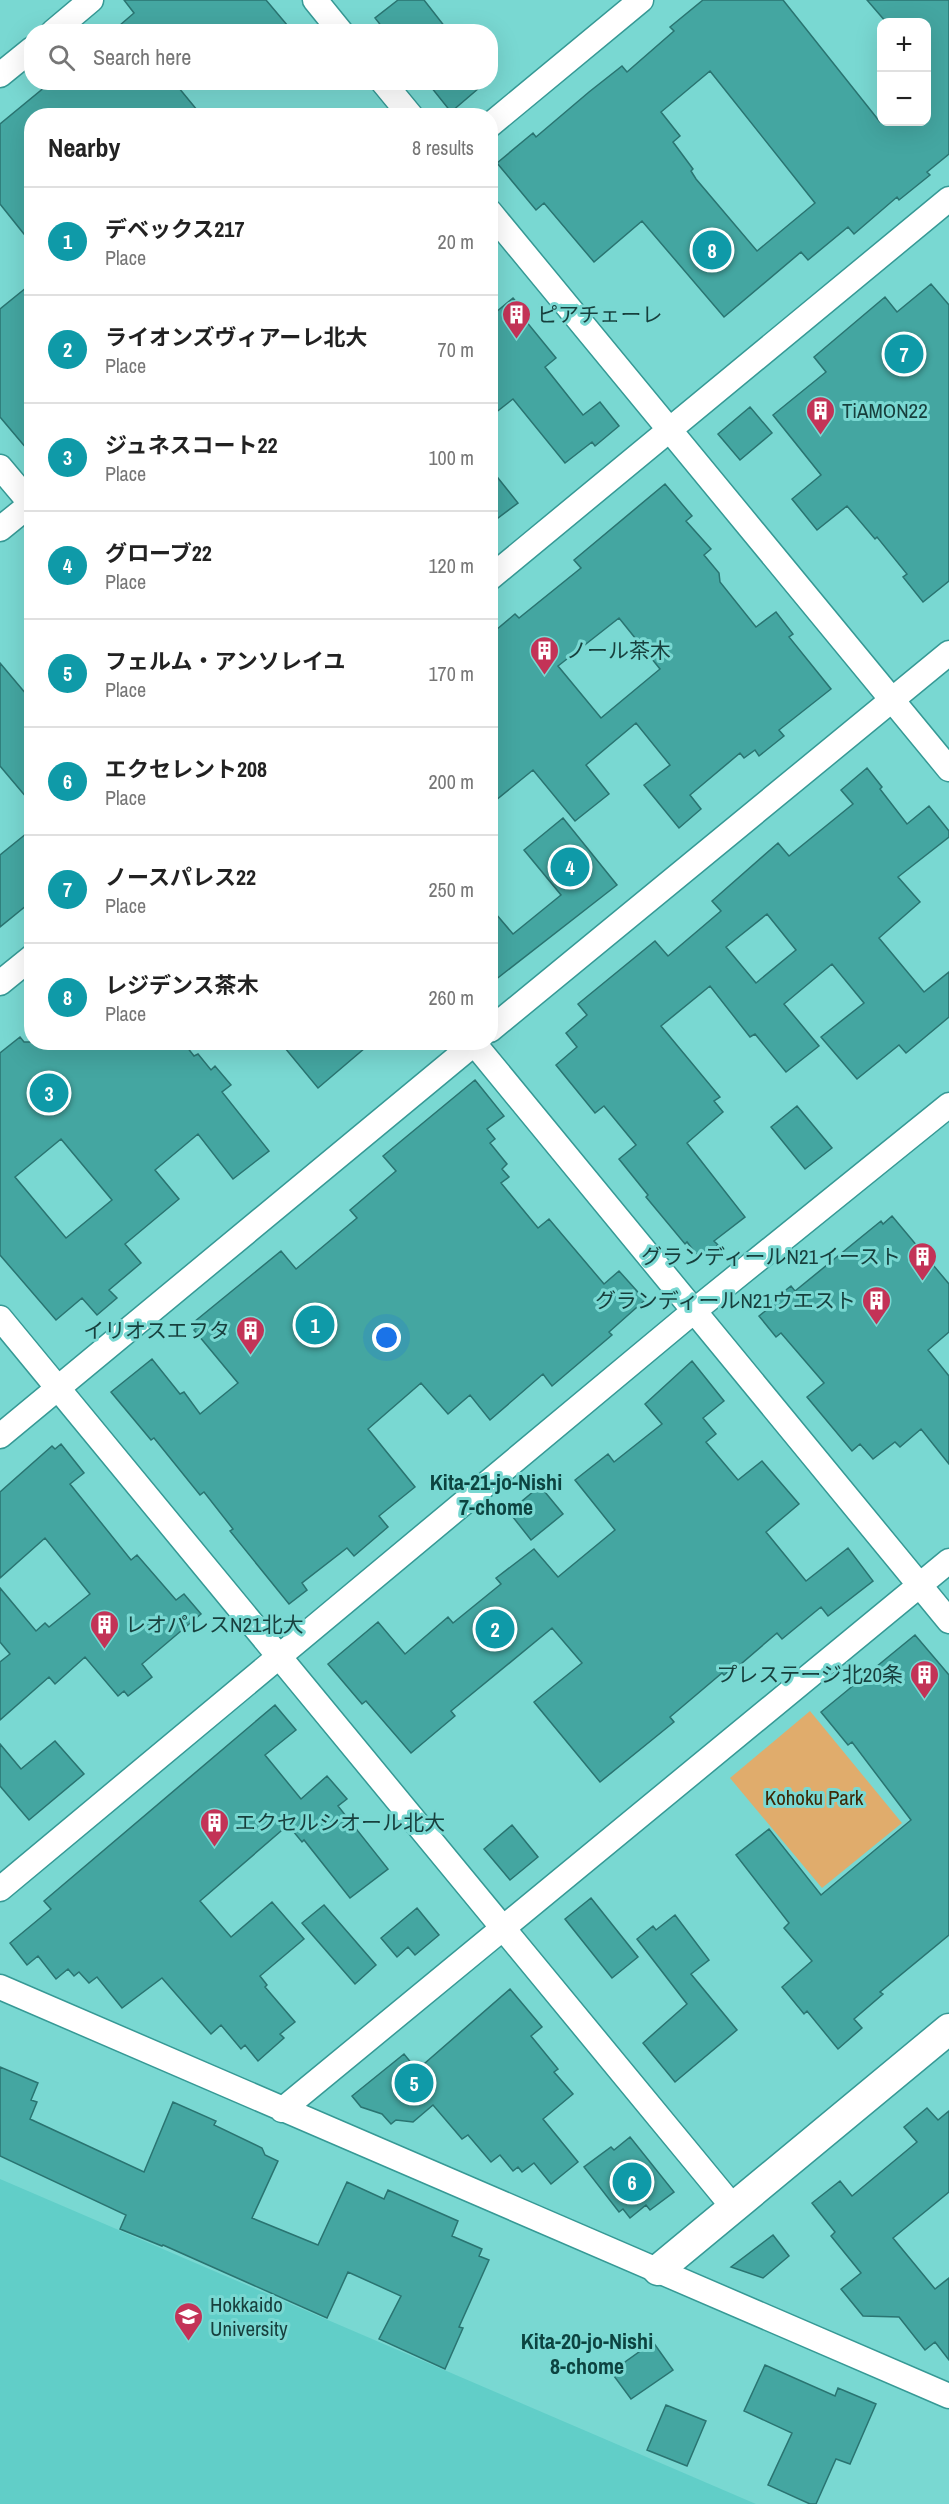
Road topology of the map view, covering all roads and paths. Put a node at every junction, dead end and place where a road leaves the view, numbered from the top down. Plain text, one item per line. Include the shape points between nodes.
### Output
1 (91, 0) edge
2 (315, 0) edge
3 (641, 0) edge
4 (62, 24) edge
5 (334, 24) edge
6 (24, 56) edge
7 (0, 75) edge
8 (390, 90) edge
9 (405, 108) edge
10 (498, 118) edge
11 (949, 199) edge
12 (498, 222) edge
13 (670, 430) junction
14 (0, 467) edge
15 (24, 496) edge
16 (24, 510) edge
17 (0, 529) edge
18 (498, 571) edge
19 (949, 653) edge
20 (892, 700) junction
21 (949, 769) edge
22 (24, 964) edge
23 (0, 983) edge
24 (498, 1024) edge
25 (466, 1050) edge
26 (486, 1050) edge
27 (949, 1105) edge
28 (694, 1311) junction
29 (0, 1317) edge
30 (58, 1388) junction
31 (0, 1436) edge
32 (949, 1561) edge
33 (920, 1585) junction
34 (949, 1620) edge
35 (281, 1657) junction
36 (0, 1889) edge
37 (504, 1928) junction
38 (0, 1987) edge
39 (949, 2029) edge
40 (282, 2110) junction
41 (733, 2207) junction
42 (658, 2270) junction
43 (949, 2396) edge

1 - 4 street
2 - 5 street
3 - 10 street
6 - 7 street
8 - 9 street
11 - 13 street
12 - 13 street
13 - 18 street
13 - 20 street
14 - 15 street
16 - 17 street
19 - 20 street
20 - 21 street
20 - 24 street
22 - 23 street
25 - 30 street
26 - 28 street
27 - 28 street
28 - 33 street
28 - 35 street
29 - 30 street
30 - 31 street
30 - 35 street
32 - 33 street
33 - 34 street
33 - 37 street
35 - 36 street
35 - 37 street
37 - 40 street
37 - 41 street
38 - 40 street
39 - 41 street
40 - 42 street
41 - 42 street
42 - 43 street

